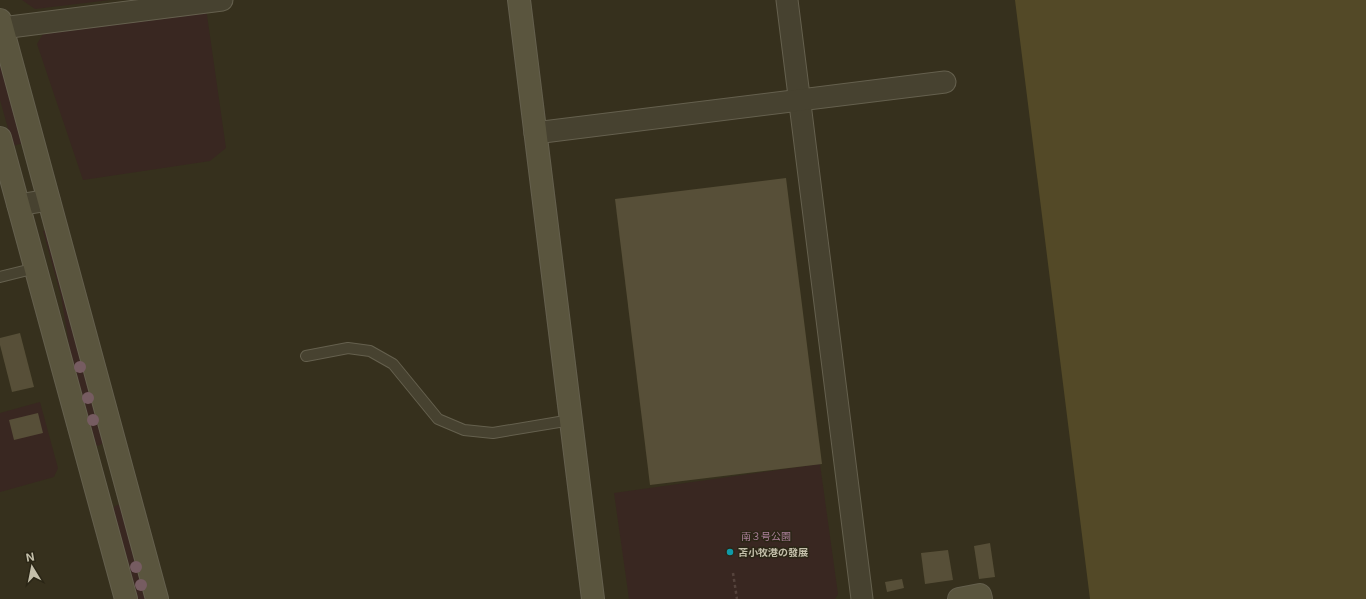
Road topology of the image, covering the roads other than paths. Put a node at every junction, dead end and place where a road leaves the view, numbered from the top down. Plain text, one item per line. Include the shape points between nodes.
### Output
1 (222, 0) edge
2 (519, 0) edge
3 (787, 0) edge
4 (1, 24) edge
5 (945, 82) dead end
6 (800, 100) junction
7 (535, 134) junction
8 (0, 138) edge
9 (49, 200) junction
10 (18, 205) junction
11 (36, 268) junction
12 (0, 277) edge
13 (306, 356) dead end
14 (571, 420) junction
15 (126, 599) edge
16 (157, 599) edge
17 (594, 599) edge
18 (862, 599) edge
19 (959, 599) edge
20 (980, 599) edge

1 - 4 street
2 - 7 street
3 - 6 street
4 - 9 street
5 - 6 street
6 - 7 street
6 - 18 street
7 - 14 street
8 - 10 street
9 - 10 street
9 - 16 street
10 - 11 street
11 - 12 lane
11 - 15 street
13 - 14 lane via 348,348 370,352 393,364 438,419 464,430 493,433
14 - 17 street
19 - 20 street via 980,595

